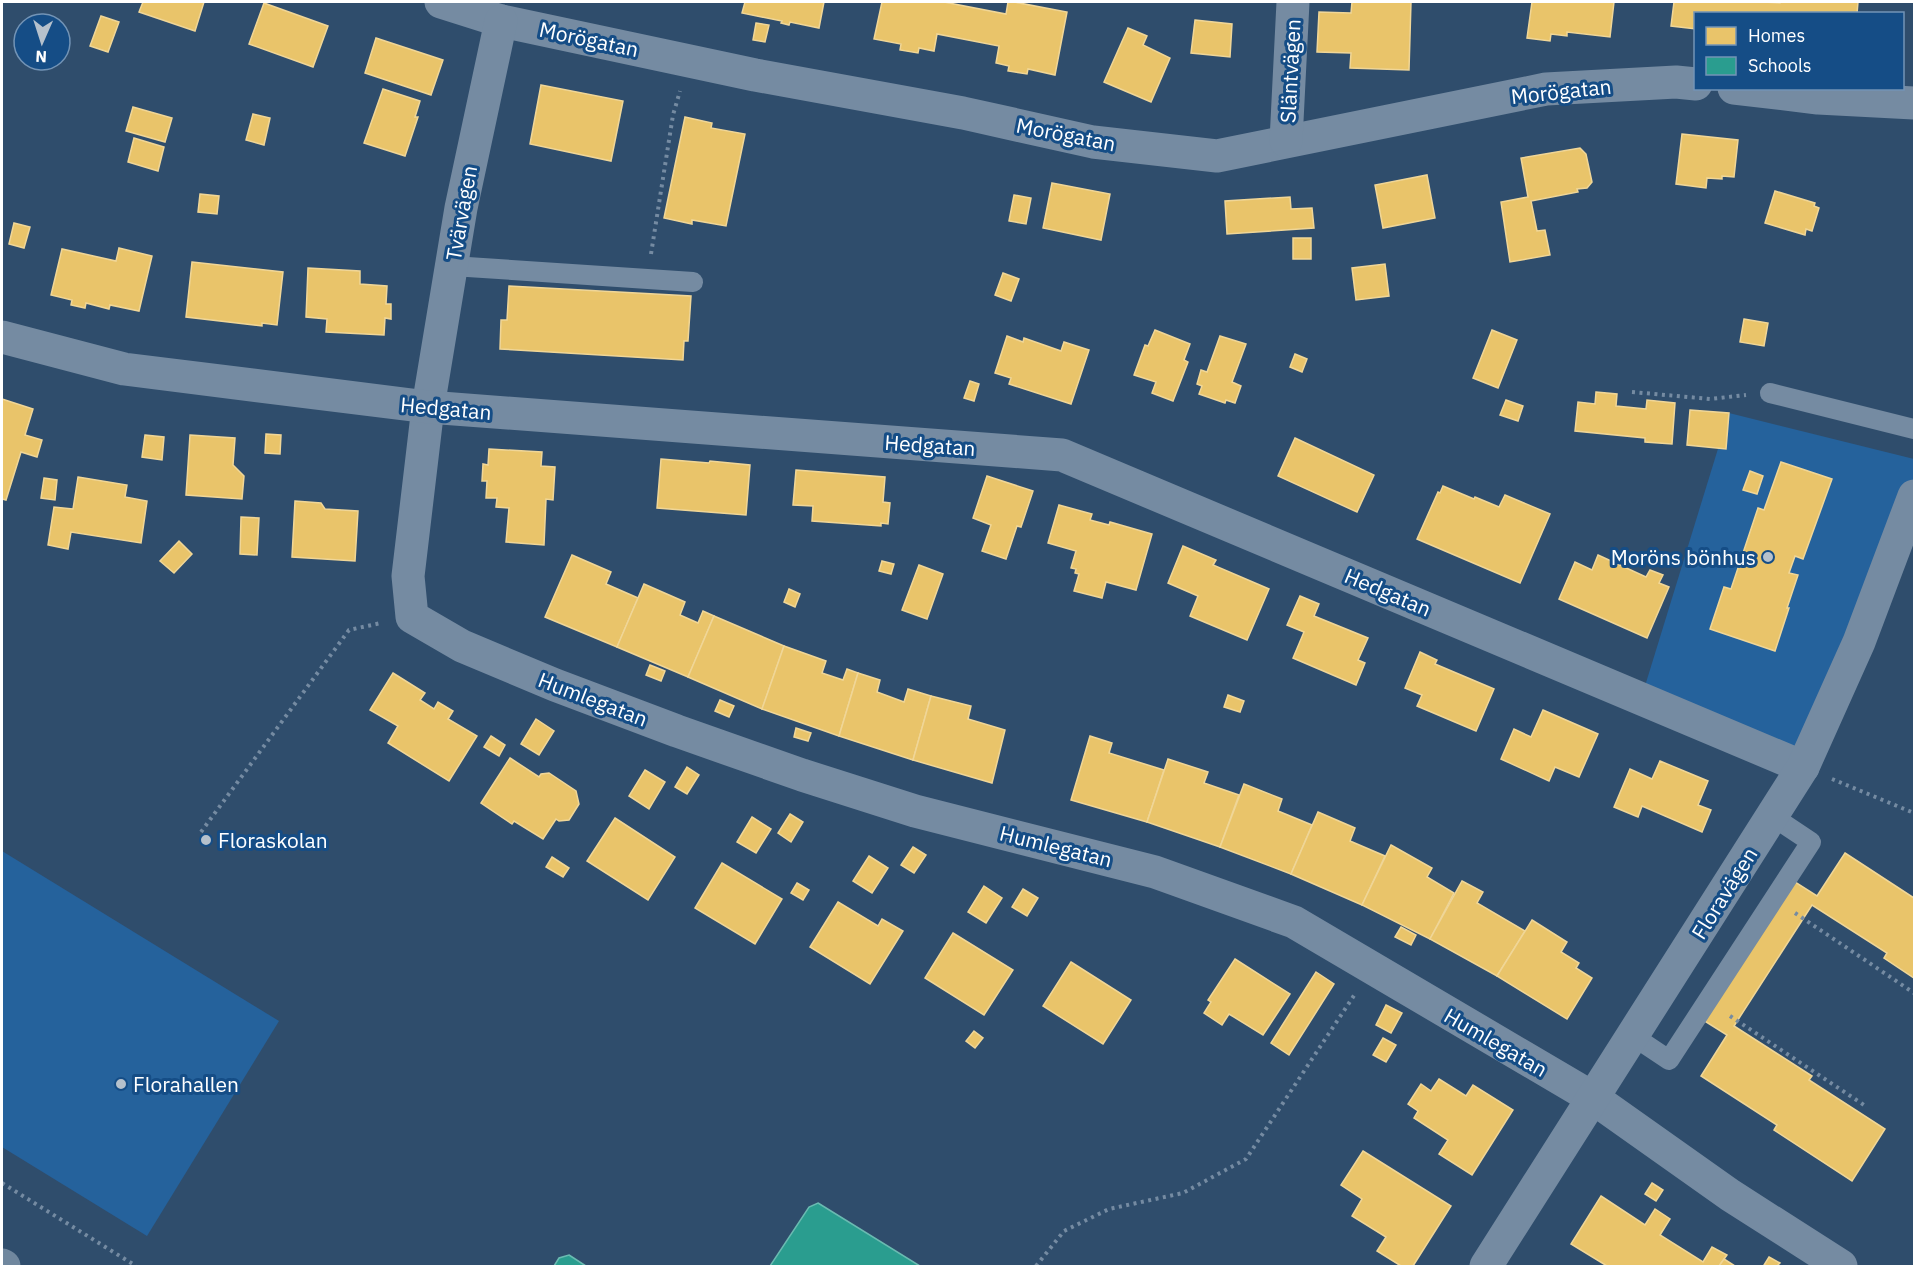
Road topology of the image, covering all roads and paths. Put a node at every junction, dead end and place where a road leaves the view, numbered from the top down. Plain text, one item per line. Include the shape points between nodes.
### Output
1 (441, 2) edge
2 (1293, 2) edge
3 (501, 21) junction
4 (688, 60) junction
5 (1694, 84) edge
6 (1751, 90) edge
7 (1914, 103) edge
8 (1286, 141) junction
9 (452, 266) junction
10 (648, 279) junction
11 (693, 282) dead end
12 (2, 337) edge
13 (1632, 392) dead end
14 (1770, 393) joint
15 (428, 407) junction
16 (1914, 429) edge
17 (1914, 496) edge
18 (411, 617) junction
19 (1803, 767) junction
20 (1914, 813) edge
21 (1772, 816) junction
22 (201, 832) dead end
23 (1774, 899) junction
24 (1372, 969) junction
25 (1914, 993) edge
26 (1708, 1001) junction
27 (1633, 1036) junction
28 (1593, 1098) junction
29 (1864, 1105) dead end
30 (2, 1184) edge
31 (136, 1266) edge
32 (1036, 1266) edge
33 (1486, 1266) edge
34 (1841, 1266) edge

1 - 3 street, Morögatan
2 - 8 street, Släntvägen
3 - 4 street, Morögatan
3 - 9 street, Tvärvägen
4 - 8 street, Morögatan via 1093,142 1217,156
4 - 10 path via 673,115
5 - 8 street, Morögatan via 1546,89
6 - 7 street
9 - 10 lane
9 - 15 street, Tvärvägen
10 - 11 lane
12 - 15 street, Hedgatan via 124,369
13 - 14 path via 1710,399
14 - 16 lane
15 - 18 street via 408,576
15 - 19 street, Hedgatan via 1062,455
17 - 19 street, Floravägen via 1858,642
18 - 22 path via 349,630
18 - 24 street, Humlegatan via 462,646 555,685 791,772 915,811 1155,872 1294,922
19 - 20 path
19 - 21 street, Floravägen
21 - 23 lane via 1811,842
21 - 27 street, Floravägen
23 - 25 path
23 - 26 lane
24 - 28 street, Humlegatan
24 - 32 path via 1246,1159 1183,1193 1108,1209 1064,1231
26 - 27 lane via 1670,1060
26 - 29 path
27 - 28 street, Floravägen
28 - 33 street, Floravägen
28 - 34 street, Humlegatan via 1730,1195
30 - 31 path

